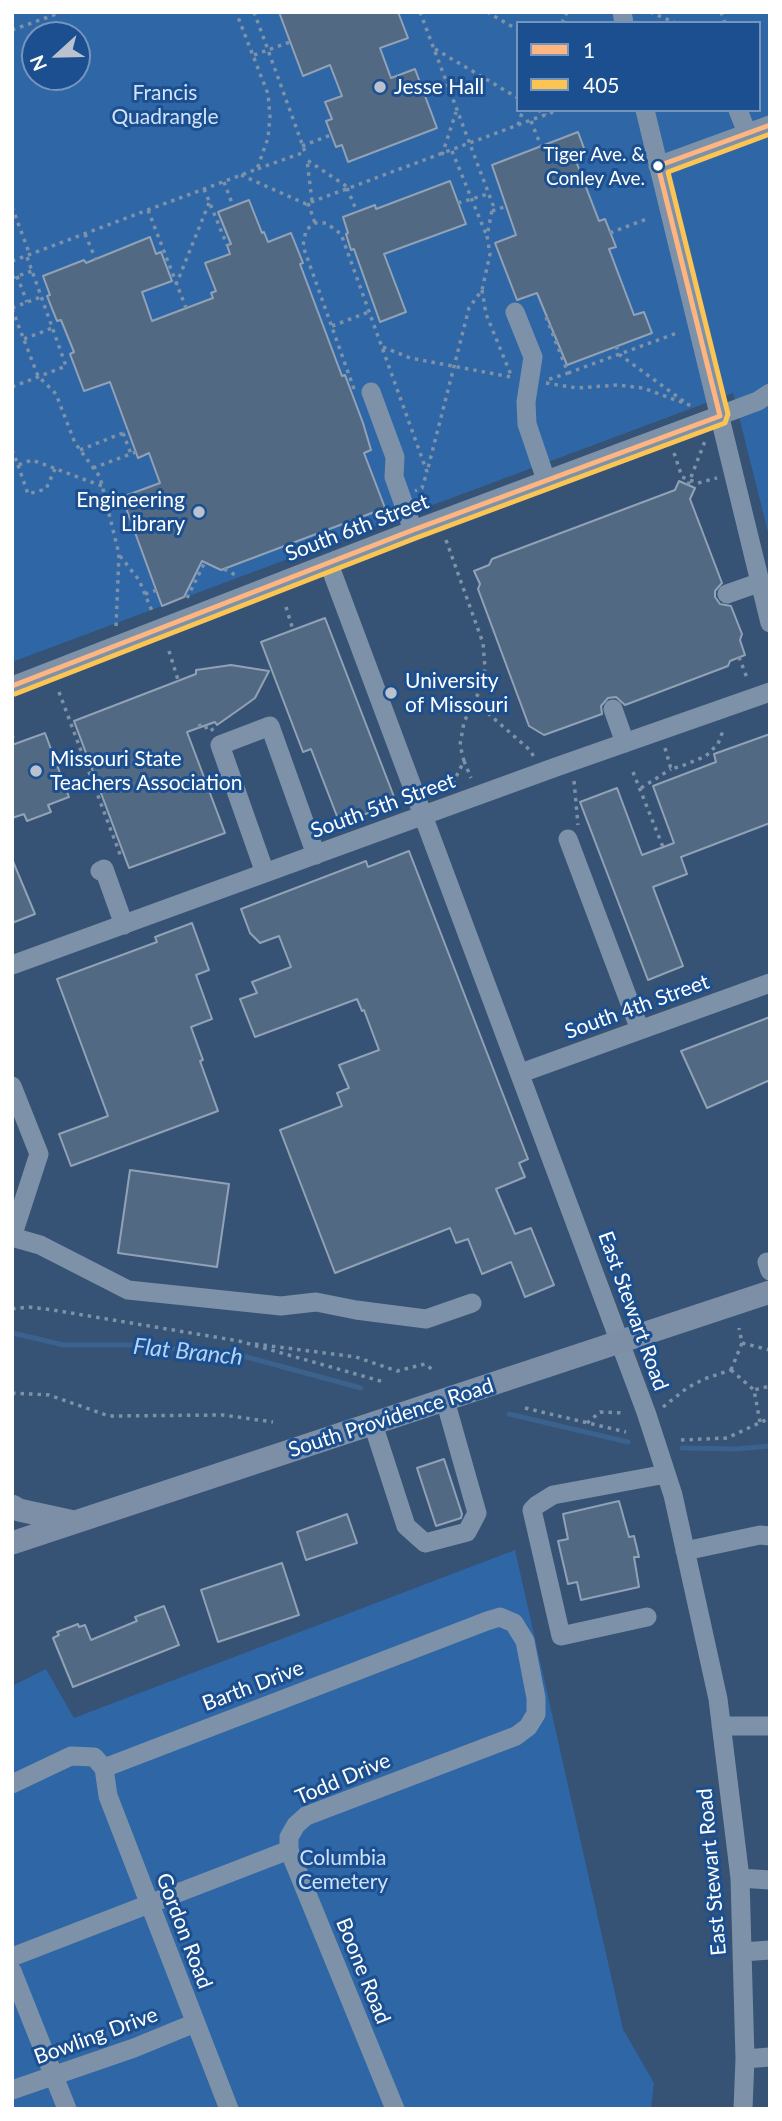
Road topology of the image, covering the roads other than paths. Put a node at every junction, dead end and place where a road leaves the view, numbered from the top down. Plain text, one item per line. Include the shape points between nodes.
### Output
1 (645, 112) edge
2 (739, 112) edge
3 (770, 125) edge
4 (747, 133) junction
5 (658, 166) junction
6 (515, 312) dead end
7 (770, 393) edge
8 (365, 396) road end
9 (720, 416) junction
10 (546, 480) junction
11 (413, 530) junction
12 (762, 553) edge
13 (329, 564) junction
14 (761, 582) junction
15 (727, 594) dead end
16 (770, 623) edge
17 (12, 686) edge
18 (770, 692) edge
19 (613, 709) dead end
20 (625, 743) junction
21 (422, 816) junction
22 (568, 839) road end
23 (316, 855) junction
24 (100, 871) dead end
25 (265, 873) junction
26 (124, 925) junction
27 (12, 965) edge
28 (770, 983) edge
29 (640, 1030) junction
30 (521, 1073) junction
31 (12, 1086) edge
32 (12, 1237) edge
33 (770, 1292) edge
34 (472, 1303) dead end
35 (620, 1342) junction
36 (445, 1400) junction
37 (373, 1424) junction
38 (666, 1474) junction
39 (12, 1506) edge
40 (74, 1522) junction
41 (770, 1536) edge
42 (12, 1543) edge
43 (685, 1550) junction
44 (647, 1617) dead end
45 (514, 1623) joint
46 (721, 1726) junction
47 (770, 1726) edge
48 (104, 1768) junction
49 (12, 1784) edge
50 (289, 1850) junction
51 (740, 1878) junction
52 (770, 1880) edge
53 (149, 1904) junction
54 (770, 1950) edge
55 (742, 1952) junction
56 (12, 1957) edge
57 (12, 1971) edge
58 (195, 2023) junction
59 (770, 2057) edge
60 (745, 2059) junction
61 (53, 2076) junction
62 (12, 2090) edge
63 (66, 2109) edge
64 (229, 2109) edge
65 (394, 2109) edge
66 (743, 2109) edge

1 - 5 street
2 - 4 street
3 - 4 street
4 - 5 street
5 - 9 street
6 - 10 street via 533,357 527,425
7 - 9 street, South 6th Street
8 - 11 street via 395,457 394,477
9 - 10 street, South 6th Street
9 - 12 street
10 - 11 street, South 6th Street
11 - 13 street, South 6th Street
12 - 14 street
13 - 17 street, South 6th Street
13 - 21 street, East Stewart Road
14 - 15 street
14 - 16 street
18 - 20 street, South 5th Street
19 - 20 street
20 - 21 street, South 5th Street
21 - 23 street, South 5th Street
21 - 30 street, East Stewart Road
22 - 29 street
23 - 25 street, South 5th Street
23 - 25 street via 270,726 220,745
24 - 26 street via 104,869
25 - 26 street, South 5th Street
26 - 27 street, South 5th Street
28 - 29 street, South 4th Street
29 - 30 street, South 4th Street
30 - 35 street, East Stewart Road
31 - 32 street via 39,1154
32 - 34 street via 40,1245 128,1290 281,1306 316,1302 426,1319
33 - 35 main road, South Providence Road
35 - 36 main road, South Providence Road
35 - 38 street, East Stewart Road
36 - 37 main road, South Providence Road
36 - 37 street via 477,1513 467,1532 425,1543 406,1527
37 - 40 main road, South Providence Road
38 - 43 street, East Stewart Road
38 - 44 street via 553,1495 533,1510 561,1636
39 - 40 main road
40 - 42 main road, South Providence Road
41 - 43 street
43 - 46 street, East Stewart Road
45 - 48 street, Barth Drive via 500,1617 487,1621
45 - 50 street, Todd Drive via 525,1641 536,1698 536,1714 528,1727 516,1736 306,1816 289,1837
46 - 47 street
46 - 51 street, East Stewart Road
48 - 49 street via 94,1757 71,1756
48 - 53 street, Gordon Road via 108,1796
50 - 53 street
50 - 65 street, Boone Road
51 - 52 street
51 - 55 street, East Stewart Road
53 - 56 street
53 - 58 street, Gordon Road
54 - 55 street
55 - 60 street, East Stewart Road
57 - 61 street
58 - 61 street, Bowling Drive
58 - 64 street, Gordon Road
59 - 60 street
60 - 66 street, East Stewart Road
61 - 62 street, Bowling Drive
61 - 63 street

